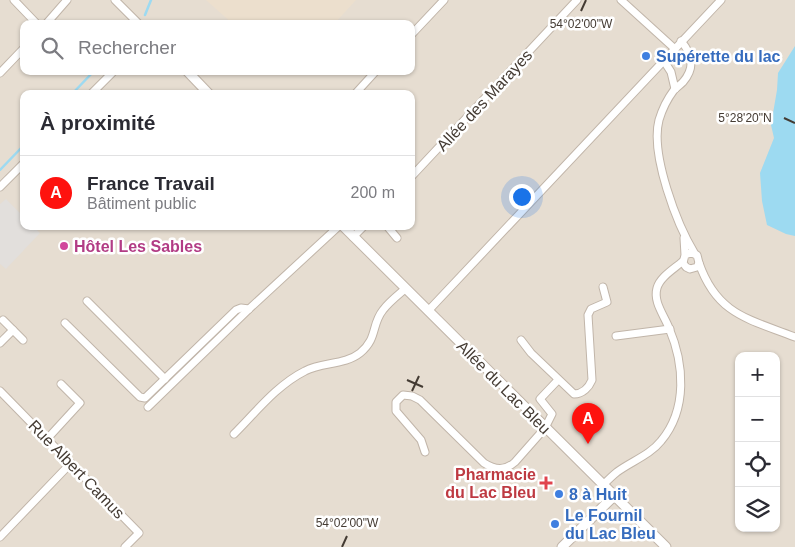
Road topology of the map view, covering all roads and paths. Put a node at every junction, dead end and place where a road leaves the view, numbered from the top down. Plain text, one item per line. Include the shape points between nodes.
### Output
1 (14, 0) edge
2 (67, 0) edge
3 (114, 0) edge
4 (444, 0) edge
5 (576, 0) edge
6 (621, 0) edge
7 (721, 0) edge
8 (33, 20) edge
9 (50, 20) edge
10 (135, 20) edge
11 (415, 31) edge
12 (681, 41) junction
13 (675, 49) junction
14 (20, 52) edge
15 (664, 61) junction
16 (0, 72) edge
17 (110, 75) edge
18 (190, 75) edge
19 (372, 75) edge
20 (675, 89) junction
21 (95, 90) edge
22 (205, 90) edge
23 (359, 90) edge
24 (20, 167) edge
25 (415, 173) edge
26 (0, 187) edge
27 (337, 230) edge
28 (345, 230) edge
29 (360, 230) edge
30 (390, 230) edge
31 (684, 236) junction
32 (353, 237) junction
33 (397, 238) dead end
34 (695, 254) junction
35 (684, 258) junction
36 (699, 263) junction
37 (689, 269) junction
38 (673, 271) junction
39 (705, 278) junction
40 (602, 287) dead end
41 (405, 288) junction
42 (87, 300) dead end
43 (249, 310) junction
44 (428, 311) junction
45 (4, 320) dead end
46 (65, 323) dead end
47 (670, 329) junction
48 (13, 330) junction
49 (616, 336) dead end
50 (795, 337) edge
51 (23, 340) dead end
52 (521, 340) dead end
53 (0, 343) edge
54 (165, 379) junction
55 (558, 380) junction
56 (61, 384) dead end
57 (0, 391) edge
58 (148, 406) dead end
59 (545, 428) junction
60 (234, 434) dead end
61 (47, 439) junction
62 (425, 452) dead end
63 (71, 463) junction
64 (603, 485) junction
65 (614, 496) junction
66 (0, 537) edge
67 (125, 547) edge
68 (562, 547) edge
69 (666, 547) edge

1 - 8 street
2 - 9 street
3 - 10 street
4 - 11 street
5 - 25 street, Allée des Marayes
6 - 13 street
7 - 12 street
12 - 13 street
12 - 20 street via 690,53 691,65 687,76
13 - 15 street
14 - 16 street
15 - 20 street
15 - 44 street
17 - 21 street
18 - 22 street
19 - 23 street
20 - 31 street via 659,120 657,135 660,164
24 - 26 street
27 - 43 street
28 - 32 street, Allée du Lac Bleu
29 - 32 street
30 - 33 street
31 - 34 street
31 - 35 street
32 - 41 street, Allée du Lac Bleu
34 - 35 street
34 - 36 street
35 - 37 street via 684,266
35 - 38 street
36 - 37 street
36 - 39 street
37 - 38 street
37 - 39 street
38 - 47 street via 665,275 656,292 657,303
39 - 50 street via 736,314
40 - 55 street via 607,302 591,309 588,315 592,380 589,387 574,394
41 - 44 street, Allée du Lac Bleu
41 - 60 street via 383,310 372,340 362,351 297,375
42 - 54 street
43 - 54 street via 236,310
43 - 58 street
44 - 59 street, Allée du Lac Bleu
45 - 48 street
46 - 54 street via 140,397 145,398
47 - 49 street
47 - 64 street via 681,377 681,392 672,422 661,441
48 - 51 street
48 - 53 street
52 - 55 street
55 - 59 street via 540,399 552,414
56 - 61 street via 80,403
57 - 61 street, Rue Albert Camus
59 - 62 street via 510,466 496,469 484,463 420,400 403,394 396,402 396,411 421,440
59 - 64 street, Allée du Lac Bleu
61 - 63 street, Rue Albert Camus
63 - 66 street
63 - 67 street, Rue Albert Camus via 139,534
64 - 65 street, Allée du Lac Bleu
65 - 68 street
65 - 69 street, Allée du Lac Bleu

